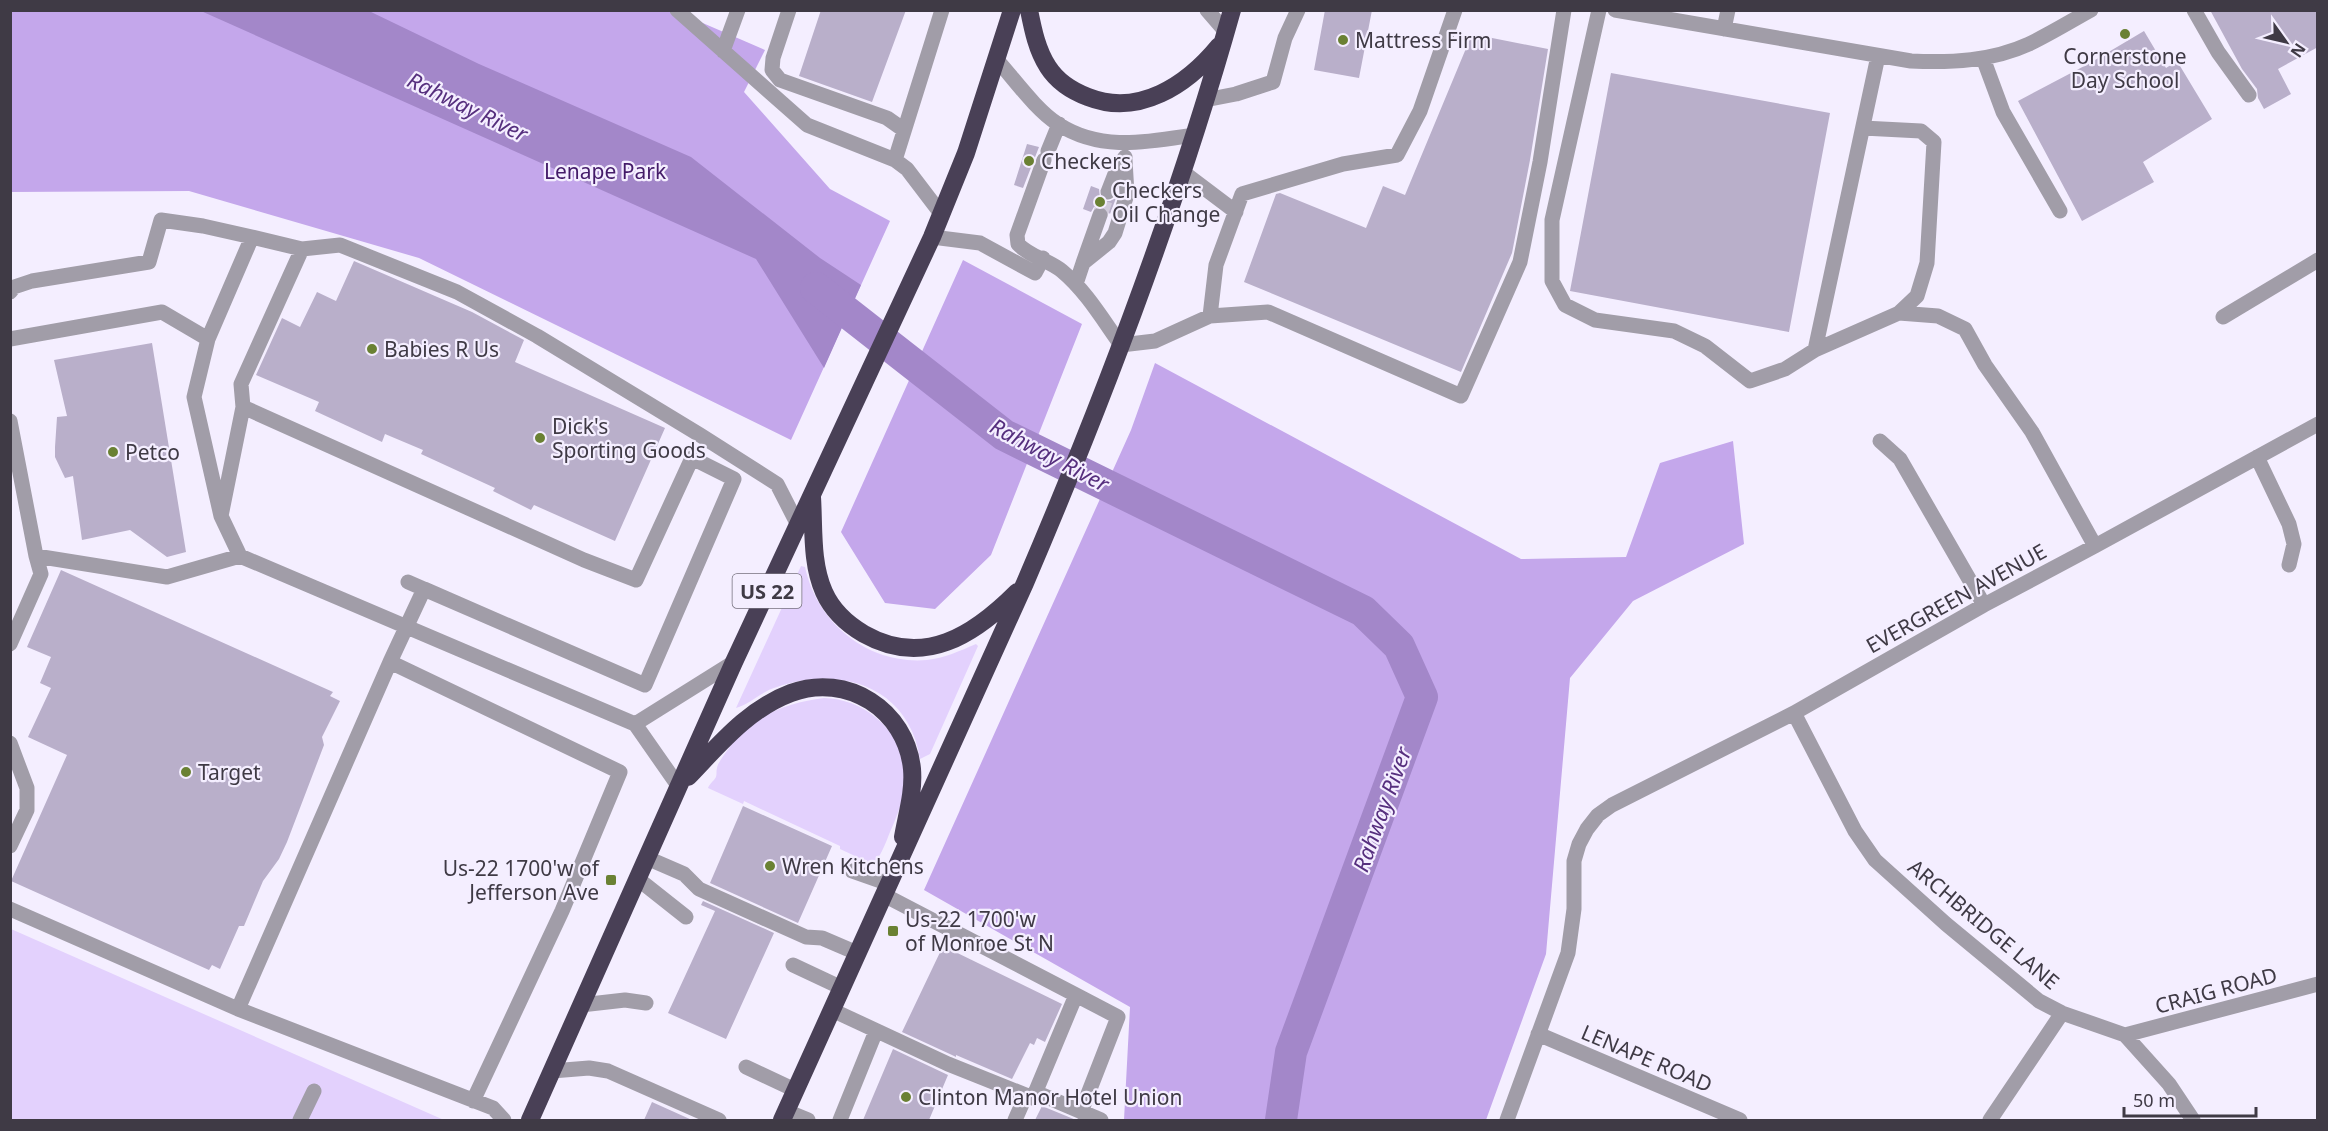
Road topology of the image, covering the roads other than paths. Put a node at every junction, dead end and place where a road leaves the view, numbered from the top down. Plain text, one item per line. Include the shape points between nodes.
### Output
1 (738, 10) edge
2 (789, 10) edge
3 (942, 10) edge
4 (1012, 10) edge
5 (1029, 10) edge
6 (1207, 10) edge
7 (1232, 10) edge
8 (1298, 10) edge
9 (1455, 10) edge
10 (1564, 10) edge
11 (1599, 10) edge
12 (1615, 10) edge
13 (1728, 10) edge
14 (2091, 10) edge
15 (2194, 10) edge
16 (681, 12) edge
17 (1724, 29) junction
18 (1224, 36) junction
19 (723, 51) junction
20 (1878, 56) junction
21 (1983, 58) junction
22 (997, 60) junction
23 (2248, 95) dead end
24 (1205, 100) junction
25 (1059, 124) junction
26 (1863, 129) junction
27 (904, 130) junction
28 (1194, 135) junction
29 (1130, 143) junction
30 (1125, 160) junction
31 (901, 164) junction
32 (1183, 172) junction
33 (1108, 192) tunnel mouth
34 (2060, 211) dead end
35 (1236, 212) junction
36 (942, 215) junction
37 (1100, 215) tunnel mouth
38 (252, 237) junction
39 (932, 237) junction
40 (302, 249) junction
41 (1043, 258) junction
42 (2318, 260) edge
43 (1083, 263) junction
44 (1076, 284) junction
45 (10, 292) edge
46 (1899, 313) junction
47 (1210, 315) junction
48 (2223, 317) dead end
49 (10, 339) edge
50 (208, 339) junction
51 (1121, 345) junction
52 (1815, 350) junction
53 (243, 407) junction
54 (10, 422) edge
55 (2318, 424) edge
56 (1880, 441) dead end
57 (2257, 457) junction
58 (811, 495) junction
59 (221, 516) junction
60 (798, 525) junction
61 (2095, 546) junction
62 (36, 555) junction
63 (240, 556) junction
64 (2289, 565) dead end
65 (408, 582) dead end
66 (1025, 583) junction
67 (424, 589) junction
68 (1984, 605) junction
69 (406, 627) junction
70 (10, 644) edge
71 (390, 662) junction
72 (734, 662) junction
73 (1794, 713) junction
74 (634, 724) junction
75 (10, 743) edge
76 (679, 787) junction
77 (10, 846) edge
78 (647, 858) junction
79 (898, 862) junction
80 (852, 871) dead end
81 (638, 879) junction
82 (886, 890) junction
83 (10, 909) edge
84 (686, 917) dead end
85 (857, 953) junction
86 (793, 965) dead end
87 (2318, 984) edge
88 (842, 988) junction
89 (1076, 995) junction
90 (646, 1004) dead end
91 (581, 1005) junction
92 (238, 1009) junction
93 (832, 1010) junction
94 (2062, 1013) junction
95 (876, 1031) junction
96 (1538, 1034) junction
97 (2125, 1035) junction
98 (746, 1066) dead end
99 (552, 1071) junction
100 (795, 1090) junction
101 (314, 1091) dead end
102 (1030, 1094) junction
103 (473, 1101) junction
104 (1081, 1112) junction
105 (784, 1116) edge
106 (300, 1120) edge
107 (504, 1120) edge
108 (530, 1120) edge
109 (719, 1120) edge
110 (808, 1120) edge
111 (840, 1120) edge
112 (1015, 1120) edge
113 (1101, 1120) edge
114 (1507, 1120) edge
115 (1740, 1120) edge
116 (1990, 1120) edge
117 (2193, 1120) edge

1 - 19 street
2 - 27 street via 773,58 772,70 780,80 887,118
3 - 27 street
4 - 22 highway, US 22
5 - 18 highway via 1038,46 1049,68 1074,91 1109,103 1134,103 1158,96 1198,68
6 - 18 street
7 - 18 highway
8 - 24 street via 1285,38 1273,82
9 - 35 street via 1420,111 1397,155 1343,164 1242,194
10 - 47 street via 1520,262 1461,396 1268,312
11 - 52 street via 1552,220 1552,281 1565,305 1595,320 1674,331 1705,346 1750,381 1785,369
12 - 17 street
13 - 17 street
14 - 21 street via 2029,44
15 - 23 street
16 - 19 street
17 - 20 street
18 - 24 highway
19 - 31 street via 807,125
20 - 21 street via 1935,63
20 - 26 street
21 - 34 street via 2003,112
22 - 25 street
22 - 36 highway, US 22
24 - 28 highway
25 - 29 street via 1106,143
25 - 41 street via 1016,240 1027,251
26 - 46 street via 1922,131 1934,142 1927,263 1917,296
26 - 52 street
27 - 31 street
28 - 29 street
28 - 32 highway
29 - 30 street
30 - 33 street
30 - 43 street via 1127,194 1115,232 1109,242
31 - 36 street
32 - 35 street
32 - 51 highway
35 - 47 street via 1216,265
36 - 39 highway, US 22
37 - 43 street
38 - 40 street
38 - 45 street via 161,220 149,262 32,281
38 - 50 street
39 - 41 street via 980,243 1035,273
39 - 58 highway, US 22
40 - 53 street via 241,384
40 - 60 street via 340,245 457,292 537,336 777,484
41 - 44 street
42 - 48 street
43 - 44 street
44 - 51 street
46 - 52 street
46 - 61 street via 1938,316 1965,329 2032,432
47 - 51 street via 1155,341
49 - 50 street via 162,312
50 - 59 street via 194,397
51 - 66 highway
53 - 59 street
53 - 67 street via 636,580 692,459 734,479 645,685
54 - 62 street
55 - 57 street, EVERGREEN AVENUE
56 - 68 street via 1900,459
57 - 61 street, EVERGREEN AVENUE
57 - 64 street via 2289,524 2294,544
58 - 60 highway, US 22
58 - 66 highway via 815,559 823,590 843,619 880,642 913,649 947,642 987,619
59 - 63 street
60 - 72 highway, US 22
61 - 68 street, EVERGREEN AVENUE
62 - 63 street via 167,577
62 - 70 street via 41,574
63 - 69 street
65 - 67 street
66 - 79 highway
67 - 69 street
68 - 73 street, EVERGREEN AVENUE
69 - 71 street
69 - 74 street
71 - 92 street
71 - 103 street via 621,772 562,912
72 - 74 street
72 - 76 highway, US 22
73 - 94 street, ARCHBRIDGE LANE via 1855,831 1875,860 2006,975
73 - 96 street, EVERGREEN AVENUE via 1598,815 1579,844 1574,861 1574,909 1568,953
74 - 76 street
75 - 77 street via 27,788 27,810
76 - 78 highway, US 22
76 - 79 highway via 736,728 777,700 803,689 834,688 861,695 882,709 908,747 912,788
78 - 81 highway, US 22
78 - 85 street via 684,874 699,889 806,937 822,938
79 - 82 highway
80 - 82 street
81 - 84 street
81 - 91 highway, US 22
82 - 85 highway
82 - 89 street
83 - 92 street
85 - 88 highway
86 - 88 street
87 - 97 street, CRAIG ROAD
88 - 93 highway
89 - 102 street
89 - 104 street via 1118,1017
90 - 91 street via 625,1000
91 - 99 highway, US 22
92 - 103 street
93 - 95 street
93 - 100 highway
94 - 97 street, ARCHBRIDGE LANE
94 - 116 street
95 - 102 street via 948,1064
95 - 111 street
96 - 114 street, EVERGREEN AVENUE
96 - 115 street, LENAPE ROAD
97 - 117 street, ARCHBRIDGE LANE via 2169,1084
98 - 100 street
99 - 108 highway, US 22
99 - 109 street via 608,1071
100 - 105 highway
101 - 106 street
102 - 104 street
102 - 112 street
103 - 107 street via 493,1108
104 - 113 street
105 - 110 street

